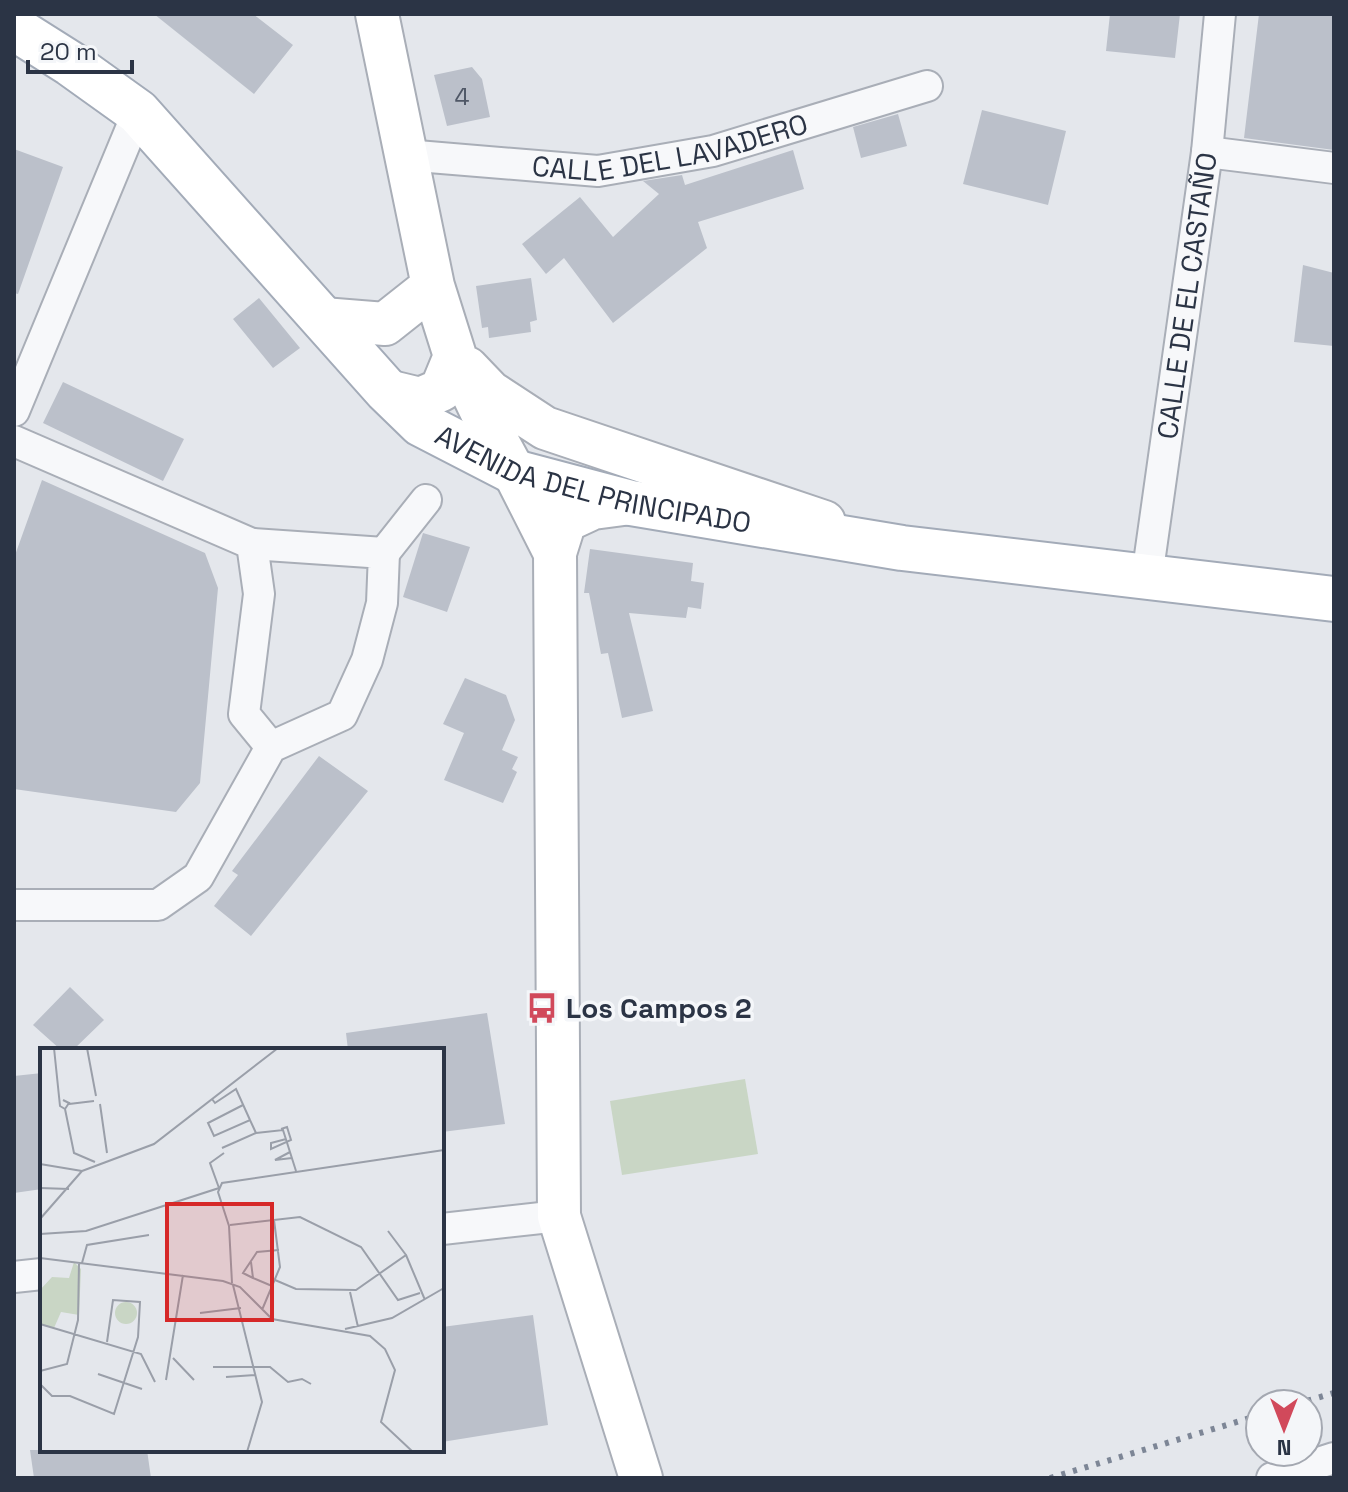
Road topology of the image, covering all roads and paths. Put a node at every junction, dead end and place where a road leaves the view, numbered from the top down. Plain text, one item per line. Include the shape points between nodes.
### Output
1 (377, 14) edge
2 (1220, 14) edge
3 (14, 28) edge
4 (927, 86) dead end
5 (138, 112) junction
6 (1207, 152) junction
7 (405, 155) junction
8 (1334, 168) edge
9 (433, 286) junction
10 (323, 319) junction
11 (455, 356) junction
12 (387, 391) junction
13 (14, 411) edge
14 (14, 441) edge
15 (514, 472) junction
16 (426, 500) dead end
17 (631, 503) junction
18 (252, 544) junction
19 (902, 548) junction
20 (384, 553) junction
21 (555, 553) junction
22 (1147, 577) junction
23 (1334, 599) edge
24 (271, 747) junction
25 (14, 905) edge
26 (559, 1216) junction
27 (444, 1229) edge
28 (40, 1274) edge
29 (14, 1277) edge
30 (1334, 1458) edge
31 (641, 1478) edge
32 (1272, 1478) edge

1 - 7 main road
2 - 6 street, CALLE DE EL CASTAÑO
3 - 5 main road, AVENIDA DEL PRINCIPADO
4 - 7 street, CALLE DEL LAVADERO via 713,151 598,171
5 - 10 main road, AVENIDA DEL PRINCIPADO
5 - 13 street
6 - 8 street
6 - 22 street, CALLE DE EL CASTAÑO
7 - 9 main road
9 - 10 main road via 385,324
9 - 11 main road
10 - 12 main road, AVENIDA DEL PRINCIPADO
11 - 12 main road via 441,390 420,399
11 - 15 main road
11 - 19 main road via 490,392 545,428
12 - 15 main road, AVENIDA DEL PRINCIPADO via 421,424
14 - 18 street
15 - 17 main road, AVENIDA DEL PRINCIPADO
15 - 21 main road
16 - 20 street
17 - 19 main road, AVENIDA DEL PRINCIPADO
17 - 21 main road via 593,508 565,521
18 - 20 street
18 - 24 street via 259,594 244,714
19 - 22 main road, AVENIDA DEL PRINCIPADO
20 - 24 street via 382,603 367,660 342,715
21 - 26 main road
22 - 23 main road, AVENIDA DEL PRINCIPADO
24 - 25 street via 198,877 158,905
26 - 27 street
26 - 31 main road
28 - 29 street
30 - 32 street

